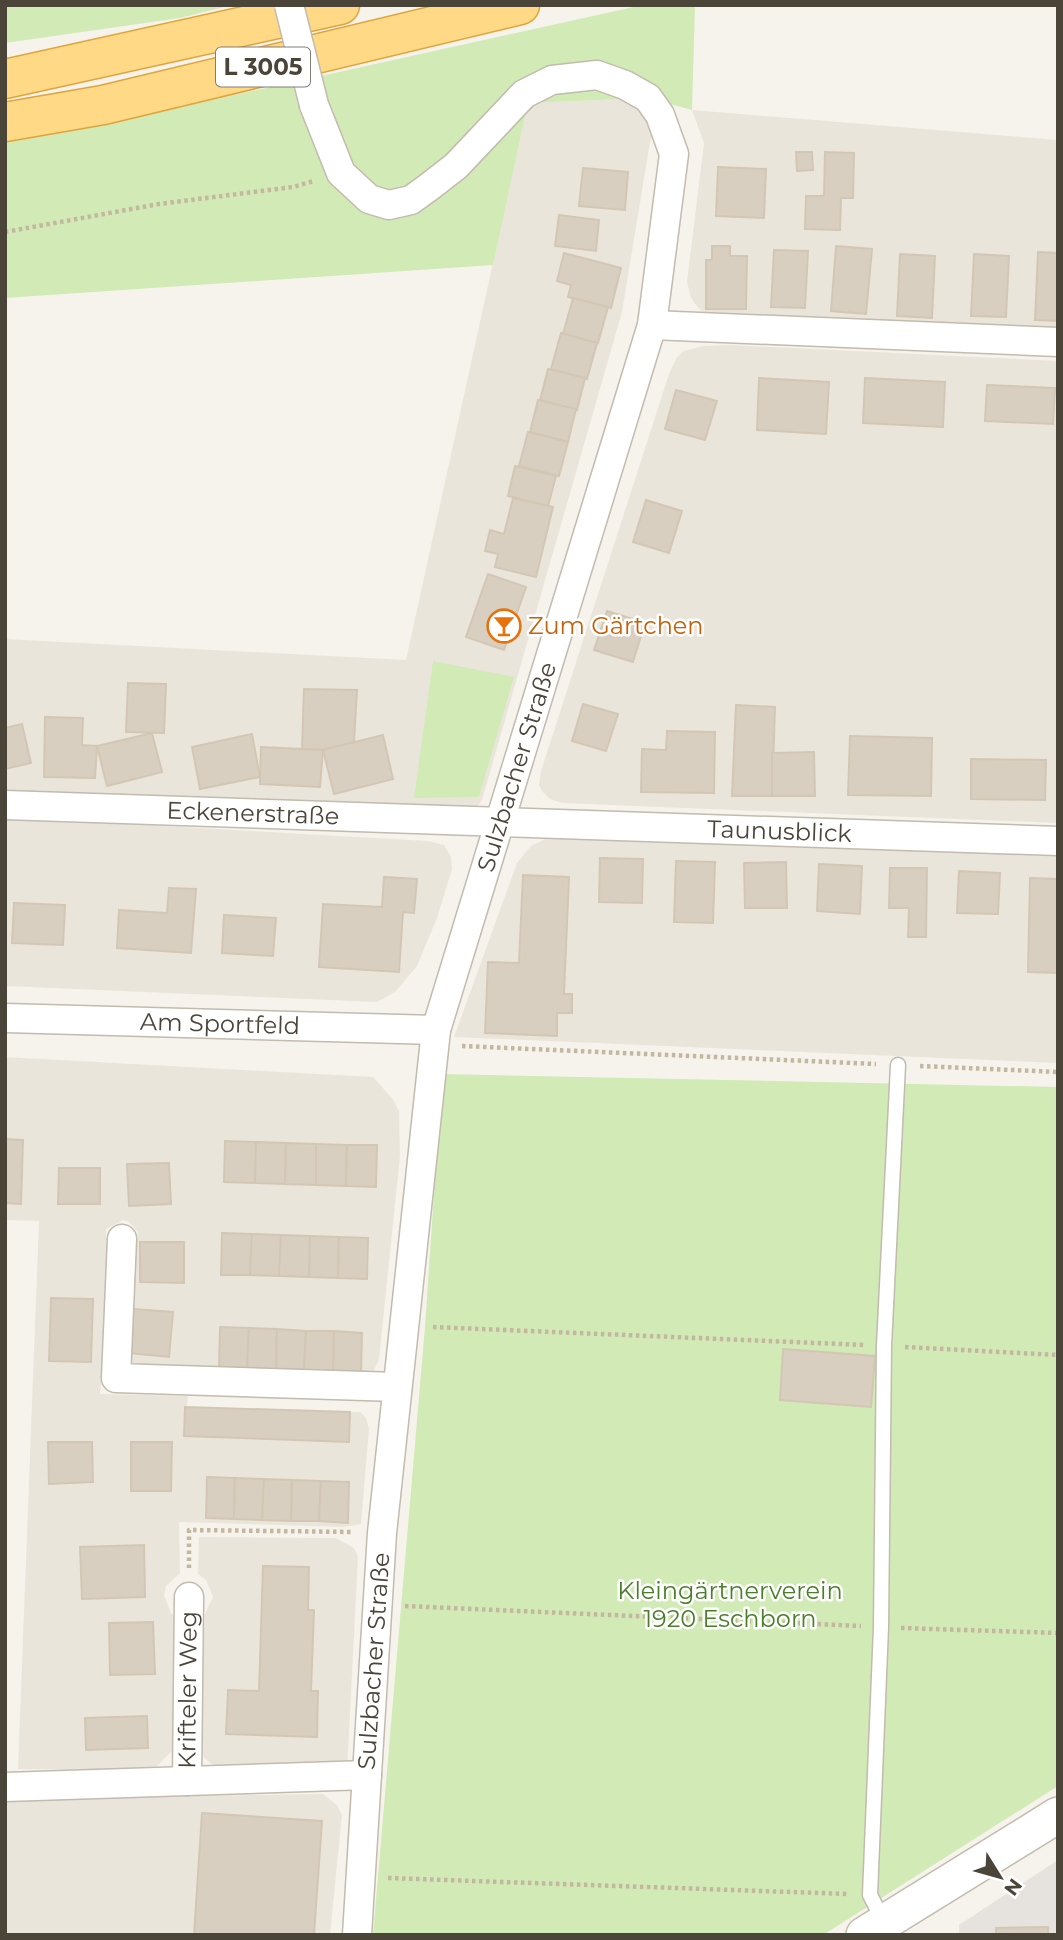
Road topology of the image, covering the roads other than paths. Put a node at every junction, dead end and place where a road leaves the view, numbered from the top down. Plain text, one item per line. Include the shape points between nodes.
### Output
1 (289, 5) edge
2 (340, 5) edge
3 (520, 5) edge
4 (5, 79) edge
5 (5, 122) edge
6 (652, 325) junction
7 (1058, 342) edge
8 (5, 804) edge
9 (500, 820) junction
10 (1058, 842) edge
11 (5, 1018) edge
12 (434, 1037) junction
13 (898, 1065) road end
14 (122, 1239) dead end
15 (397, 1387) junction
16 (189, 1597) road end
17 (367, 1775) junction
18 (187, 1782) junction
19 (5, 1787) edge
20 (1058, 1815) edge
21 (873, 1917) edge
22 (357, 1935) edge

1 - 6 street, Sulzbacher Straße, bridge via 314,104 341,173 369,199 389,205 411,200 456,166 524,94 552,80 597,75 649,98 674,154
2 - 4 highway, L 3005
3 - 5 highway, L 3005 via 103,106
6 - 7 street
6 - 9 street, Sulzbacher Straße
8 - 9 street, Eckenerstraße
9 - 10 street, Taunusblick
9 - 12 street, Sulzbacher Straße
11 - 12 street, Am Sportfeld
12 - 15 street, Sulzbacher Straße
13 - 21 lane via 884,1346
14 - 15 street via 116,1378
15 - 17 street, Sulzbacher Straße via 382,1533
16 - 18 street, Krifteler Weg
17 - 18 street, Krifteler Weg
17 - 22 street, Sulzbacher Straße
18 - 19 street, Krifteler Weg
20 - 21 street

